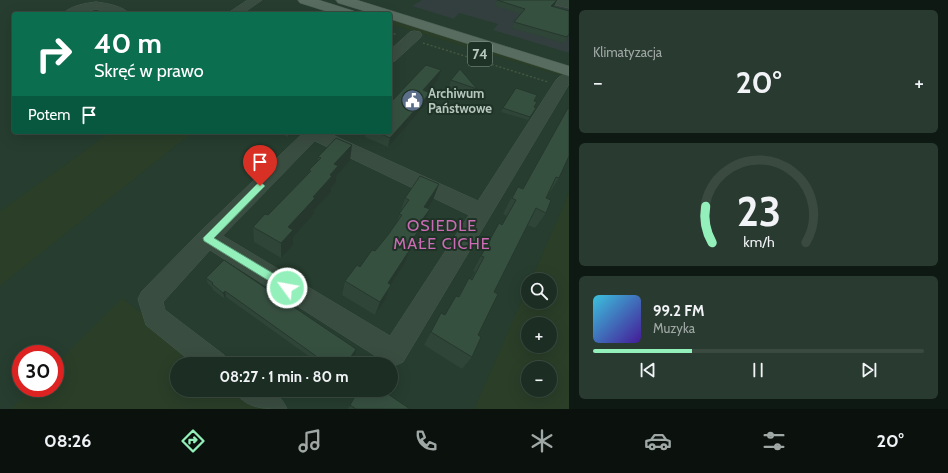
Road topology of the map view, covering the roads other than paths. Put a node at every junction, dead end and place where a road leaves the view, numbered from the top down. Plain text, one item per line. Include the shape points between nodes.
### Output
1 (256, 0) edge
2 (305, 0) edge
3 (343, 0) edge
4 (550, 0) edge
5 (569, 4) edge
6 (73, 12) edge
7 (118, 12) edge
8 (236, 12) edge
9 (343, 12) edge
10 (382, 12) edge
11 (392, 15) edge
12 (392, 28) edge
13 (413, 37) junction
14 (392, 56) edge
15 (566, 80) edge
16 (313, 134) edge
17 (316, 134) edge
18 (482, 212) junction
19 (208, 238) junction
20 (206, 357) edge
21 (257, 397) edge
22 (273, 409) edge

1 - 8 street
2 - 9 main road
3 - 10 main road, 74
4 - 5 street
6 - 7 street via 91,4 100,4
11 - 15 main road, 74
12 - 13 main road, 74
13 - 14 street
13 - 15 main road, 74
15 - 18 street
16 - 19 street
17 - 18 street
18 - 19 street via 394,353
19 - 20 street via 150,299 155,317
21 - 22 street

